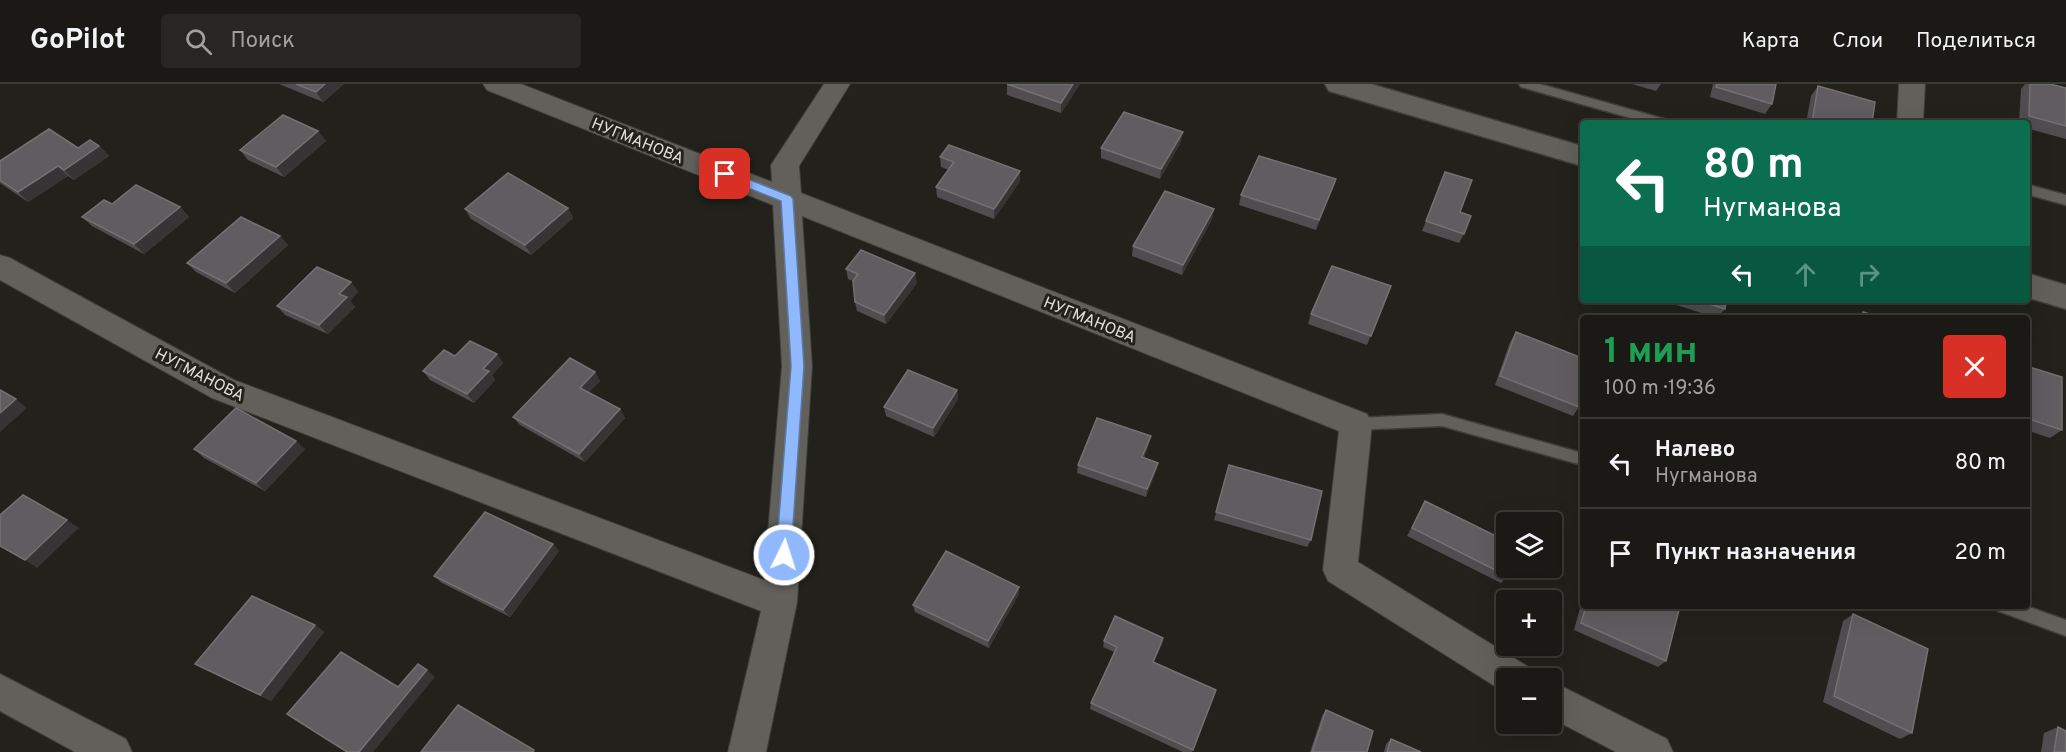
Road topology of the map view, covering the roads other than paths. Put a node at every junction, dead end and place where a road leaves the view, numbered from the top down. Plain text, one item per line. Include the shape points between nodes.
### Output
1 (496, 84) edge
2 (837, 84) edge
3 (1339, 84) edge
4 (1525, 84) edge
5 (1912, 84) edge
6 (1653, 120) edge
7 (1910, 120) edge
8 (1580, 155) edge
9 (2030, 190) edge
10 (787, 199) junction
11 (2066, 200) edge
12 (0, 266) edge
13 (2030, 286) edge
14 (2066, 297) edge
15 (1356, 424) junction
16 (1580, 458) edge
17 (780, 602) junction
18 (2012, 609) edge
19 (2066, 628) edge
20 (1498, 668) edge
21 (0, 692) edge
22 (1562, 705) edge
23 (113, 752) edge
24 (747, 752) edge
25 (1654, 752) edge

1 - 10 street, НУГМАНОВА
2 - 10 street via 785,165
3 - 8 street
4 - 6 lane
5 - 7 street
9 - 11 lane
10 - 15 street, НУГМАНОВА
10 - 17 street via 797,366
12 - 17 street, НУГМАНОВА via 223,389
13 - 14 street
15 - 16 lane via 1442,420
15 - 20 street via 1340,570
17 - 24 street
18 - 19 lane
21 - 23 street
22 - 25 street

